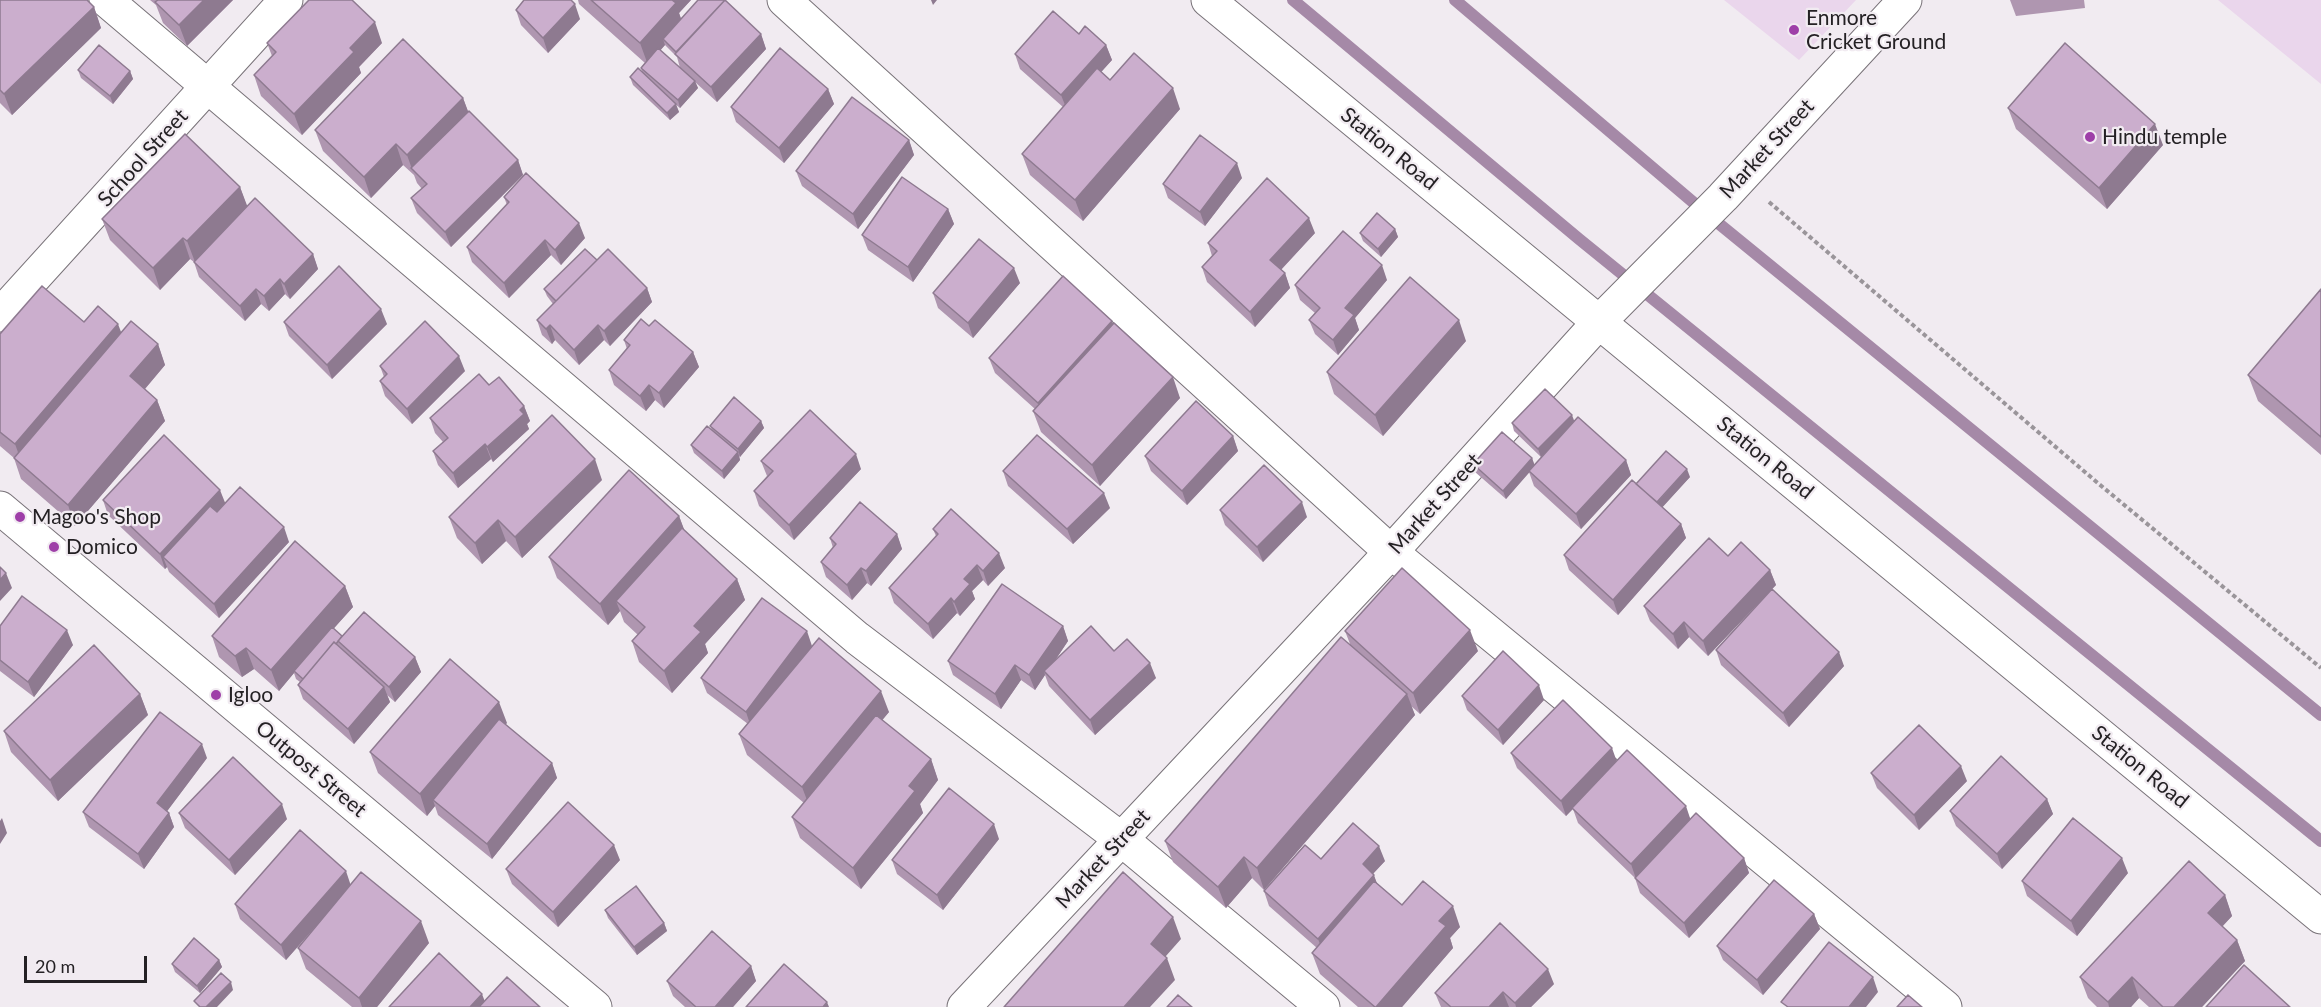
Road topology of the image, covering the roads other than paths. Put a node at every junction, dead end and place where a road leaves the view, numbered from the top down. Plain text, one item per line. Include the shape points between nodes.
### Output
1 (106, 0) edge
2 (286, 0) edge
3 (784, 0) edge
4 (1208, 0) edge
5 (1905, 0) edge
6 (208, 86) junction
7 (0, 315) edge
8 (1605, 316) junction
9 (0, 508) edge
10 (1391, 552) junction
11 (1121, 839) junction
12 (2321, 917) edge
13 (595, 1007) edge
14 (964, 1007) edge
15 (1323, 1007) edge
16 (1946, 1007) edge

1 - 6 street
2 - 6 street, School Street
3 - 10 street
4 - 8 street, Station Road
5 - 8 street, Market Street via 1732,188
6 - 7 street, School Street
6 - 11 street via 857,638
8 - 10 street, Market Street
8 - 12 street, Station Road
9 - 13 street, Outpost Street
10 - 11 street, Market Street
10 - 16 street
11 - 14 street, Market Street
11 - 15 street

